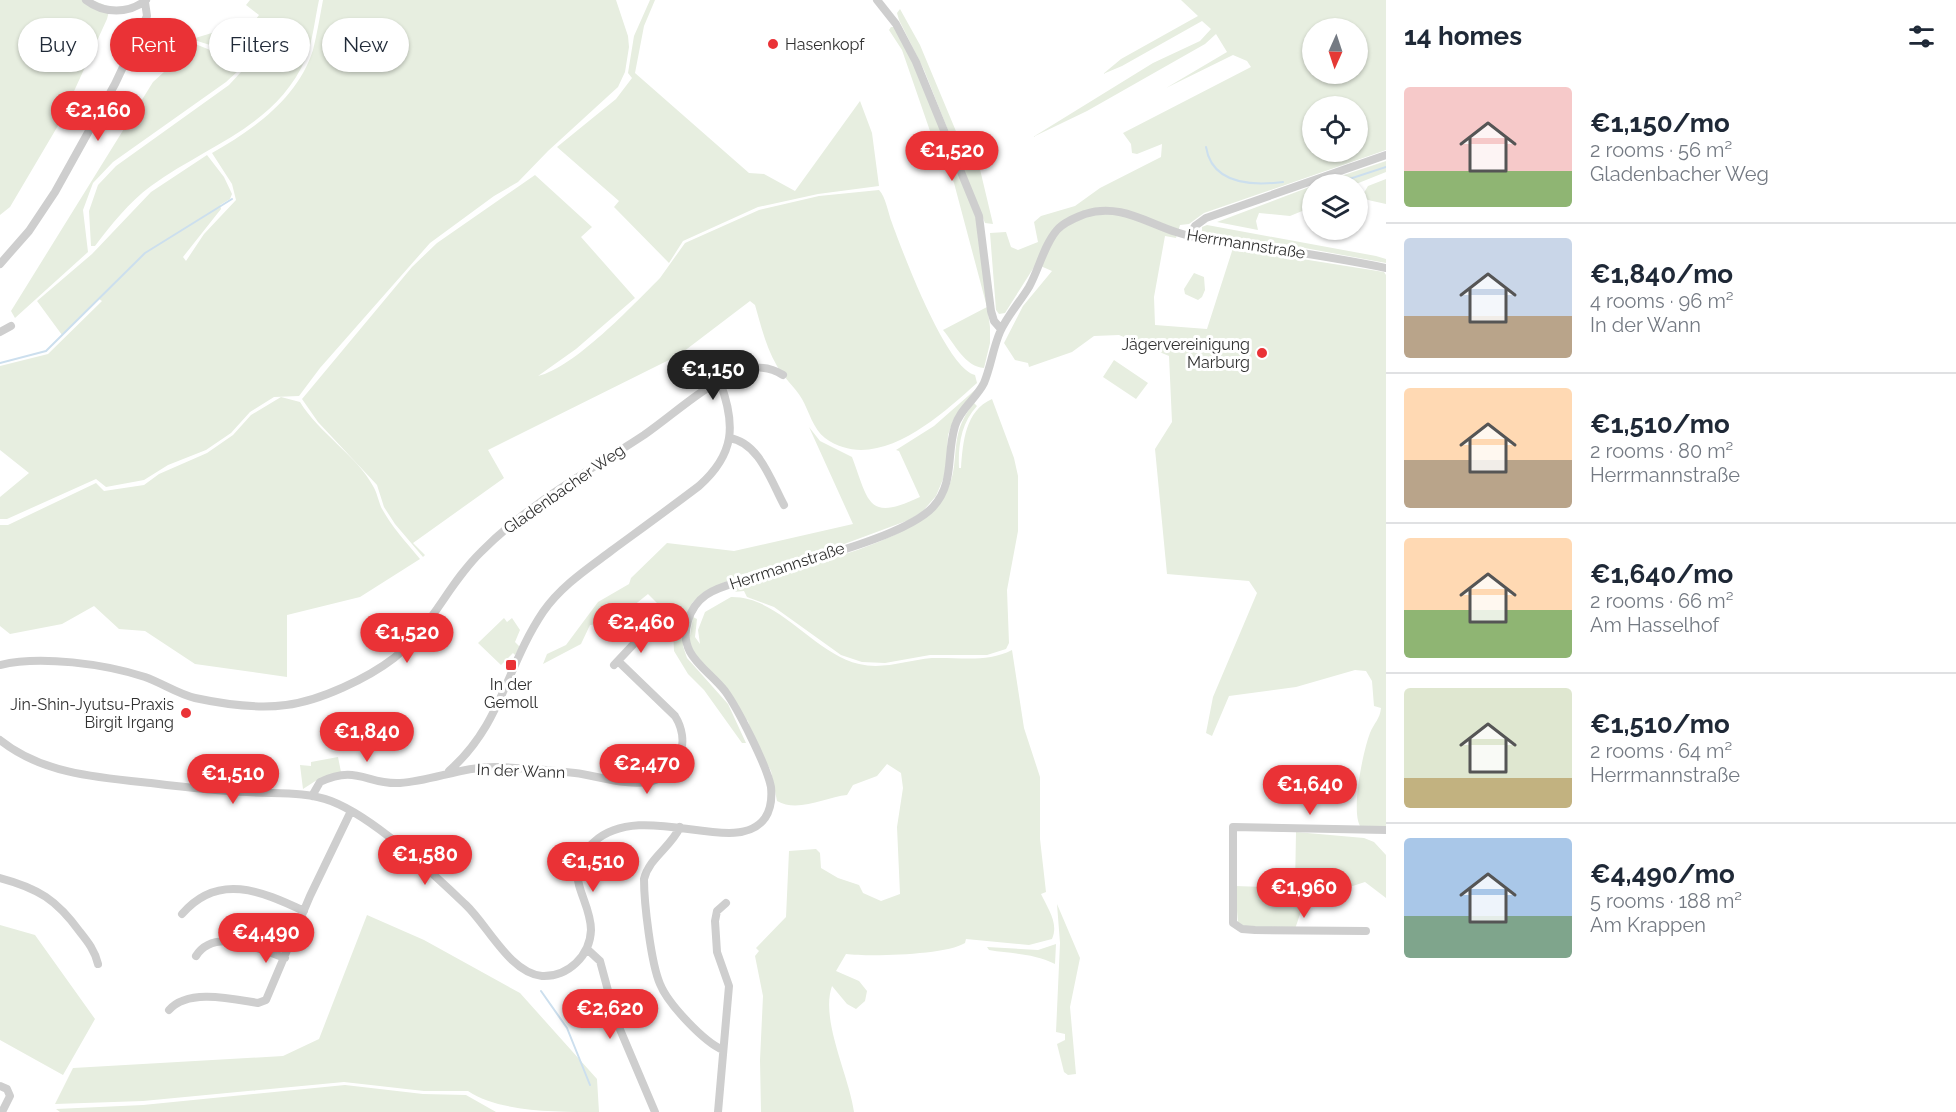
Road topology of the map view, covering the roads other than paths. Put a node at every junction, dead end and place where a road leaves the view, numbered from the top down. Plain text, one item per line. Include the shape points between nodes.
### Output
1 (86, 0) edge
2 (877, 0) edge
3 (146, 1) edge
4 (1386, 155) edge
5 (1189, 236) junction
6 (0, 264) edge
7 (1386, 268) edge
8 (11, 326) dead end
9 (1001, 329) junction
10 (0, 332) edge
11 (783, 375) dead end
12 (720, 382) junction
13 (729, 438) junction
14 (784, 505) dead end
15 (645, 632) dead end
16 (0, 665) edge
17 (0, 740) edge
18 (448, 772) junction
19 (312, 796) junction
20 (351, 812) junction
21 (680, 827) junction
22 (1386, 830) edge
23 (0, 878) edge
24 (726, 903) dead end
25 (304, 911) junction
26 (182, 914) dead end
27 (1366, 931) dead end
28 (587, 949) junction
29 (196, 956) dead end
30 (285, 958) junction
31 (98, 964) dead end
32 (169, 1010) dead end
33 (723, 1050) junction
34 (0, 1086) edge
35 (2, 1112) edge
36 (655, 1112) edge
37 (718, 1112) edge

1 - 3 street via 119,11
2 - 9 street via 912,52 979,216 991,311
3 - 6 street via 147,15 110,94 55,192 29,231
4 - 5 street via 1206,218
5 - 7 street, Herrmannstraße
5 - 9 street, Herrmannstraße via 1117,211 1099,210 1076,217 1052,237 1030,285
8 - 10 street
9 - 21 street, Herrmannstraße via 981,388 956,422 945,489 927,512 910,523 826,555 719,588 695,605 686,631 688,650 732,703 767,774 772,798 765,818 743,832
11 - 12 street, Gladenbacher Weg via 769,368 751,368
12 - 13 street via 731,417
12 - 16 street, Gladenbacher Weg via 544,499 502,532 471,563 420,633 375,671 346,685 302,702 272,706 195,698 145,678 107,669 33,661
13 - 14 street via 752,449
13 - 18 street via 716,468 699,486 553,598 535,626 488,727 470,752
15 - 18 street, In der Wann via 616,663 675,716 681,727 682,753 666,775 643,782 497,767
17 - 19 street via 15,750 83,776
18 - 19 street, In der Wann via 400,783 356,774 339,775 320,782
19 - 20 street
20 - 25 street
20 - 28 street via 397,845 463,902 507,956 530,973 561,973
21 - 28 street, Herrmannstraße via 625,826 606,832 586,849 577,876 591,926
21 - 33 street via 671,843 649,865 644,879 657,976 668,999 712,1046
22 - 27 street via 1233,827 1233,923 1237,927 1264,931
23 - 31 street via 36,890 64,909 96,954
24 - 33 street via 717,911 715,921 717,952 729,986
25 - 26 street via 260,892 228,889 201,896
25 - 30 street
28 - 36 street via 600,961 616,1020
29 - 30 street via 205,947 233,943 256,946
30 - 32 street via 266,1000 258,1003 201,998 173,1005
33 - 37 street
34 - 35 street via 10,1096

